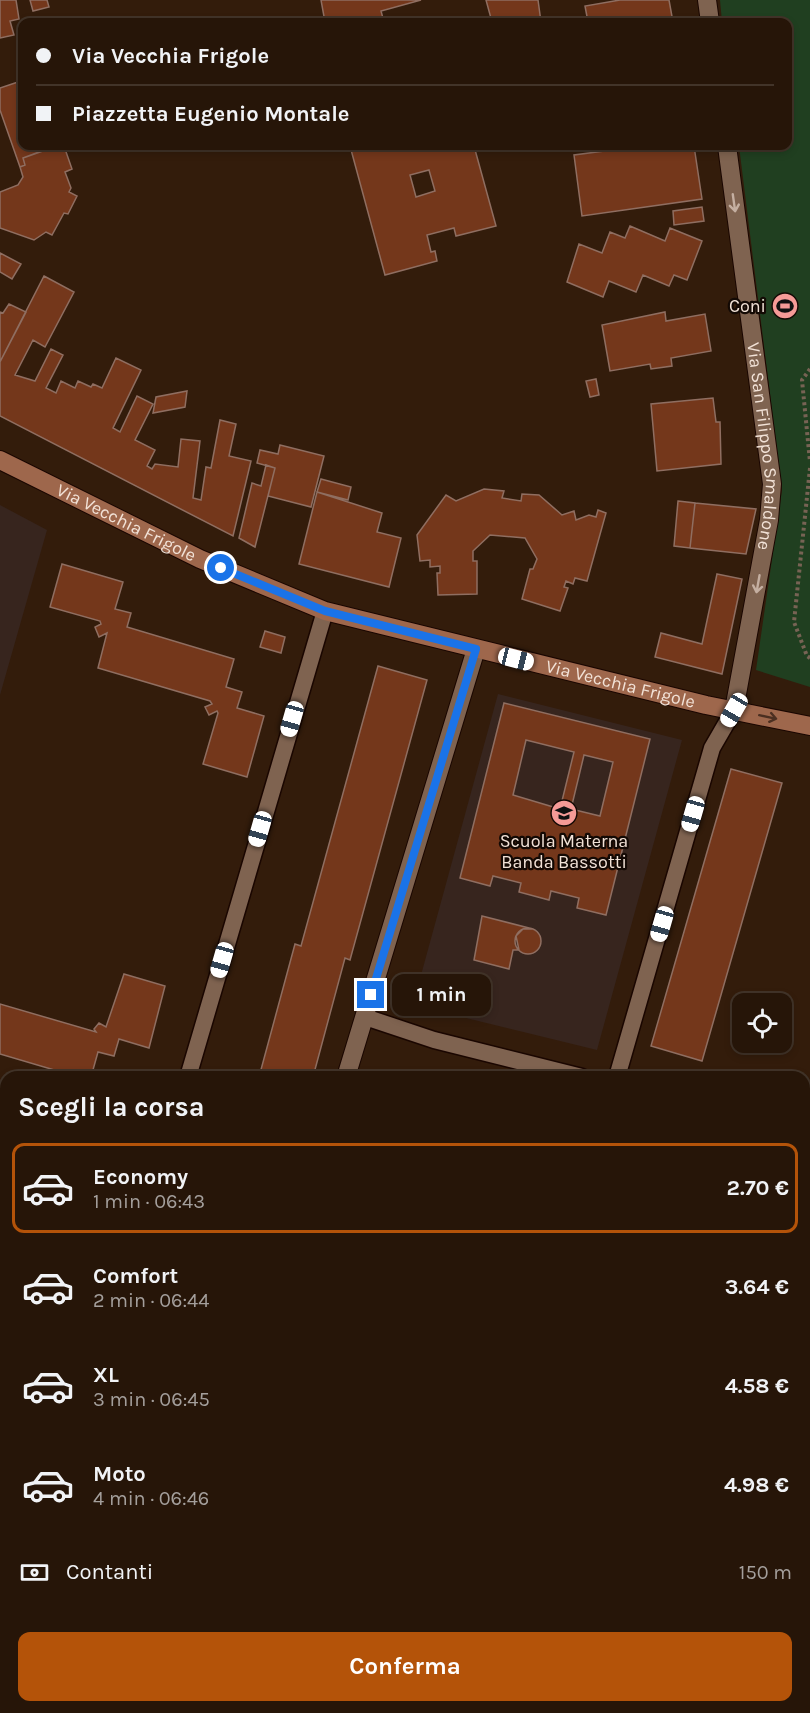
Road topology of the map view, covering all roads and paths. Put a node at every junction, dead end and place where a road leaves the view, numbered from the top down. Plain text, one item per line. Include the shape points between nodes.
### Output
1 (707, 0) edge
2 (709, 18) edge
3 (727, 150) edge
4 (810, 369) edge
5 (0, 460) edge
6 (810, 462) edge
7 (810, 468) edge
8 (325, 611) junction
9 (476, 649) junction
10 (810, 658) edge
11 (734, 710) junction
12 (810, 726) edge
13 (365, 1017) junction
14 (190, 1071) edge
15 (348, 1071) edge
16 (558, 1071) edge
17 (619, 1071) edge

1 - 2 street
3 -> 11 street, Via San Filippo Smaldone via 772,484 770,520
4 - 6 path via 802,380
5 - 8 street, Via Vecchia Frigole via 200,559
7 - 10 path via 794,622
8 - 9 street, Via Vecchia Frigole
8 - 14 lane
9 - 11 street, Via Vecchia Frigole
9 - 13 street
11 -> 12 street, Via Vecchia Frigole
11 - 17 lane via 712,748
13 - 15 street
13 - 16 lane via 434,1040

